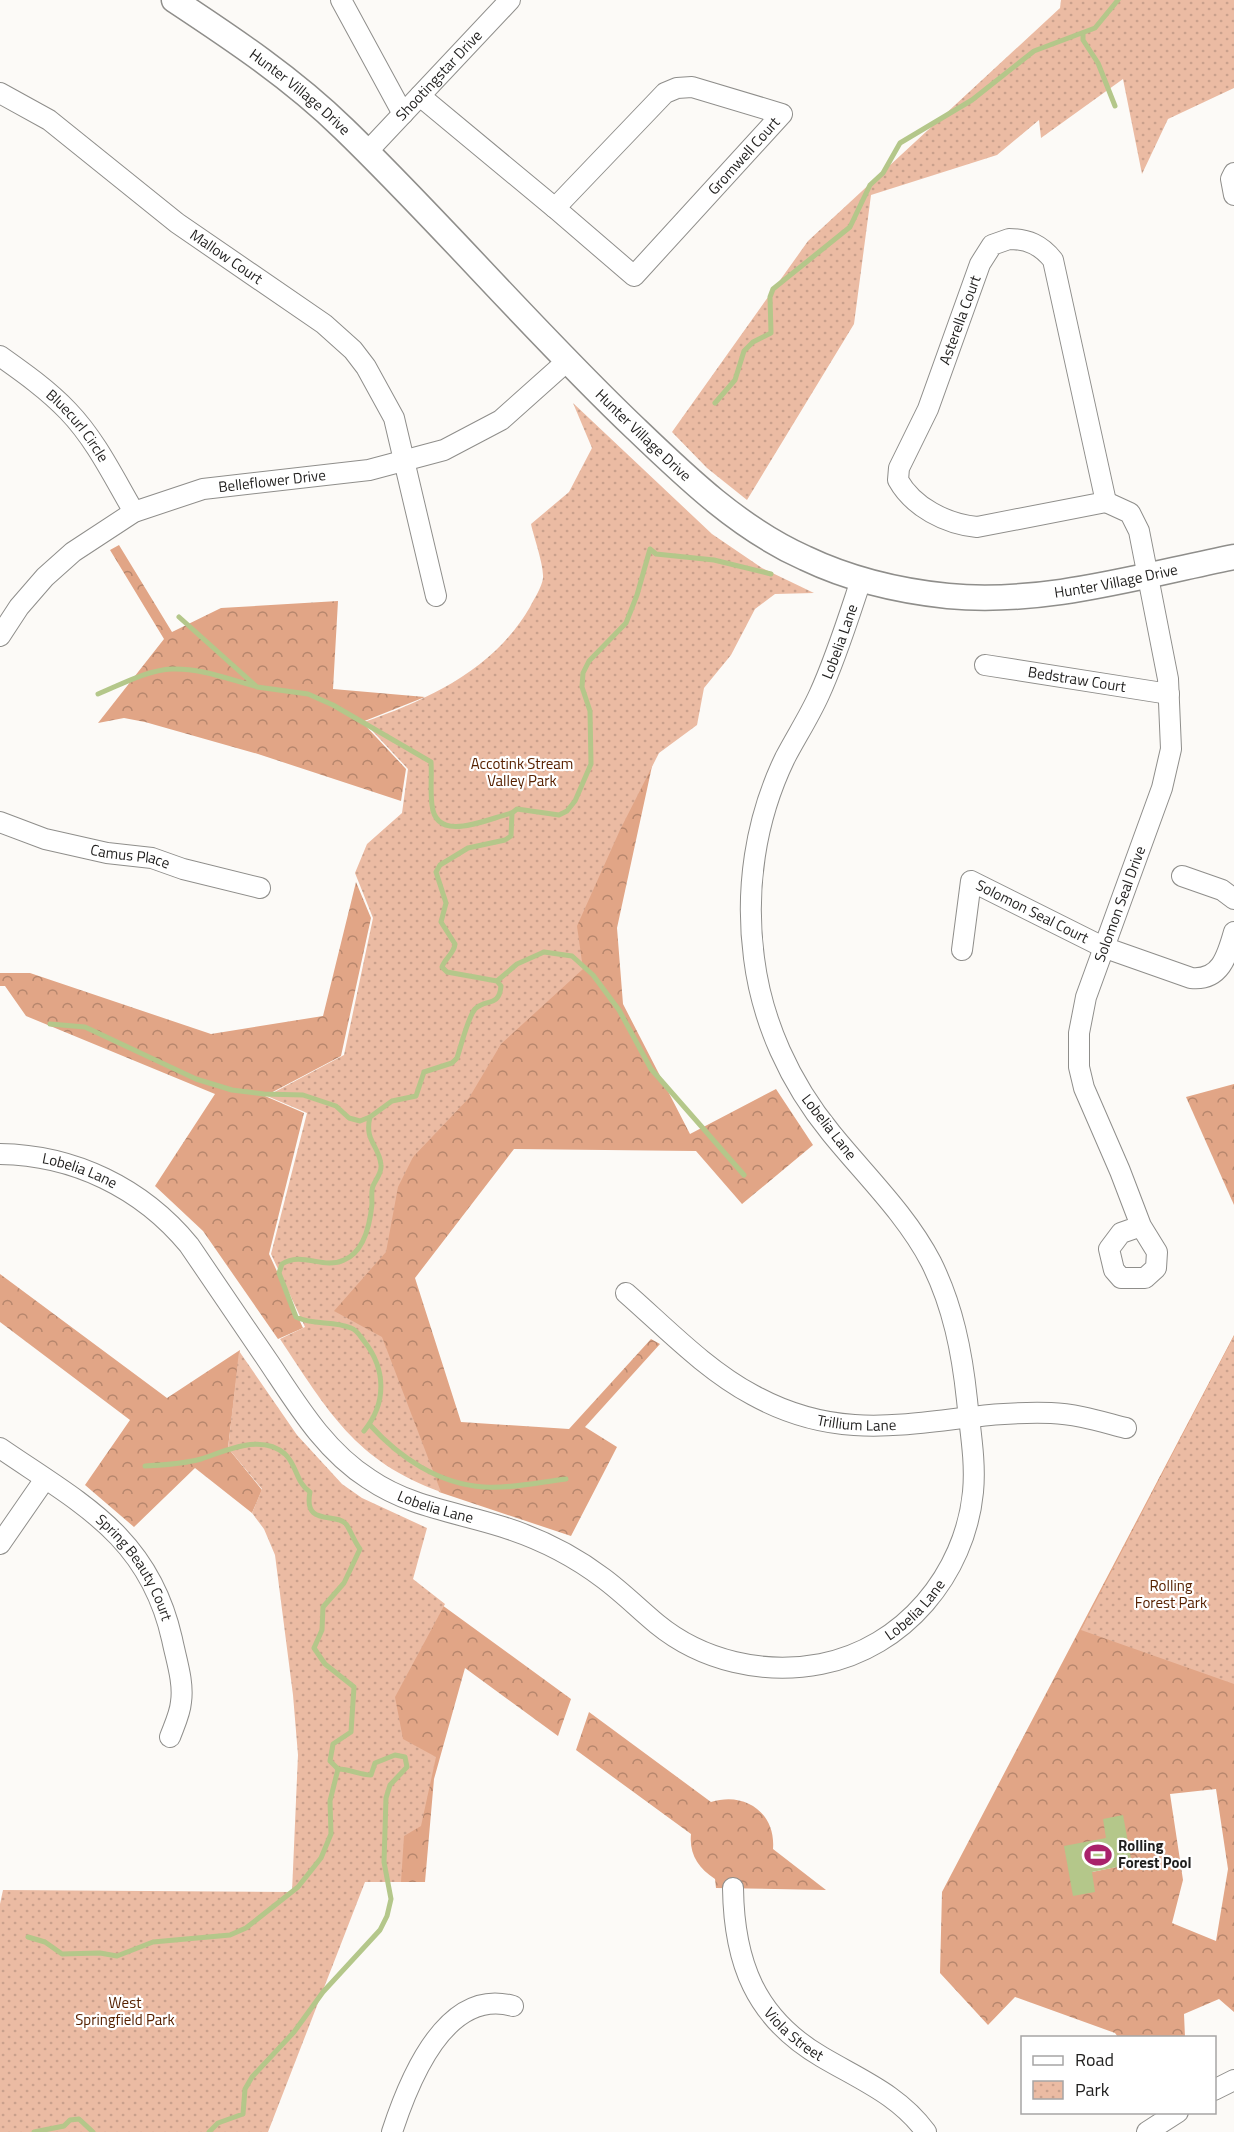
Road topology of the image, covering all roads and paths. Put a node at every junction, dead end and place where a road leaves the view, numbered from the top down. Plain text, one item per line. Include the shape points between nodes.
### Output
1 (174, 0) edge
2 (341, 0) edge
3 (510, 0) edge
4 (0, 93) edge
5 (420, 96) junction
6 (403, 114) junction
7 (367, 152) junction
8 (1234, 173) edge
9 (1234, 195) edge
10 (555, 208) junction
11 (0, 356) edge
12 (566, 362) junction
13 (405, 460) junction
14 (1106, 502) junction
15 (134, 512) junction
16 (1234, 557) edge
17 (1146, 574) junction
18 (861, 580) junction
19 (436, 596) dead end
20 (0, 636) edge
21 (985, 665) dead end
22 (1169, 694) junction
23 (0, 822) edge
24 (1182, 876) dead end
25 (260, 888) dead end
26 (1234, 899) edge
27 (1234, 932) edge
28 (1103, 947) junction
29 (962, 950) dead end
30 (0, 1154) edge
31 (1141, 1226) dead end
32 (626, 1293) dead end
33 (968, 1419) junction
34 (1126, 1428) dead end
35 (0, 1448) edge
36 (45, 1479) junction
37 (0, 1544) edge
38 (170, 1737) dead end
39 (733, 1888) dead end
40 (513, 2006) dead end
41 (1234, 2080) edge
42 (1216, 2089) edge
43 (1175, 2114) edge
44 (392, 2132) edge
45 (926, 2132) edge
46 (1147, 2132) edge

1 - 7 street, Hunter Village Drive via 283,77
2 - 6 street
3 - 5 street, Shootingstar Drive
4 - 13 street, Mallow Court via 49,120 177,223 340,338 366,367 384,397
5 - 6 street, Shootingstar Drive
5 - 10 street, Gromwell Court
6 - 7 street, Shootingstar Drive
7 - 12 street, Hunter Village Drive
8 - 9 street
10 - 10 street, Gromwell Court via 634,276 782,114 692,87 677,88 665,93
11 - 15 street, Bluecurl Circle via 70,413 90,438
12 - 13 street, Belleflower Drive via 501,420 444,450
12 - 18 street, Hunter Village Drive via 688,478 740,520 804,558
13 - 15 street, Belleflower Drive via 369,470 203,489
13 - 19 street, Mallow Court
14 - 14 street, Asterella Court via 1053,260 1022,239 992,245 980,264 928,409 899,468 898,480 916,503 960,525 977,527
14 - 17 street via 1130,513 1139,531
15 - 20 street, Belleflower Drive via 73,552 45,577
16 - 17 street, Hunter Village Drive
17 - 18 street, Hunter Village Drive via 1052,594 1000,598 931,594
17 - 22 street, Solomon Seal Drive
18 - 33 street, Lobelia Lane via 835,657 784,760 761,824 751,890 754,960 769,1022 786,1065 804,1096 905,1220 933,1265 958,1337
21 - 22 street, Bedstraw Court
22 - 28 street, Solomon Seal Drive via 1171,749 1162,788
23 - 25 street, Camus Place via 45,839 152,858
24 - 26 street via 1222,890
27 - 28 street, Solomon Seal Court via 1216,973 1203,979 1163,971
28 - 29 street, Solomon Seal Court via 971,882
28 - 31 street, Solomon Seal Drive via 1086,997 1079,1067
30 - 33 street, Lobelia Lane via 49,1158 78,1167 137,1196 165,1219 189,1245 306,1417 356,1471 416,1503 504,1527 557,1550 601,1576 666,1631 717,1657 742,1664 820,1664 865,1650 917,1612 944,1579 968,1521 974,1468
32 - 33 street, Trillium Lane via 723,1376 784,1410 826,1422 869,1427
33 - 34 street, Trillium Lane via 1052,1413
35 - 36 street, Spring Beauty Court
36 - 37 street
36 - 38 street, Spring Beauty Court via 112,1528 151,1579 171,1634 181,1681 181,1703
39 - 45 street, Viola Street via 733,1924 740,1957 753,1989 768,2011 806,2047 890,2095
40 - 44 street via 491,2004 462,2014 451,2023 416,2069
41 - 42 street
43 - 46 street

